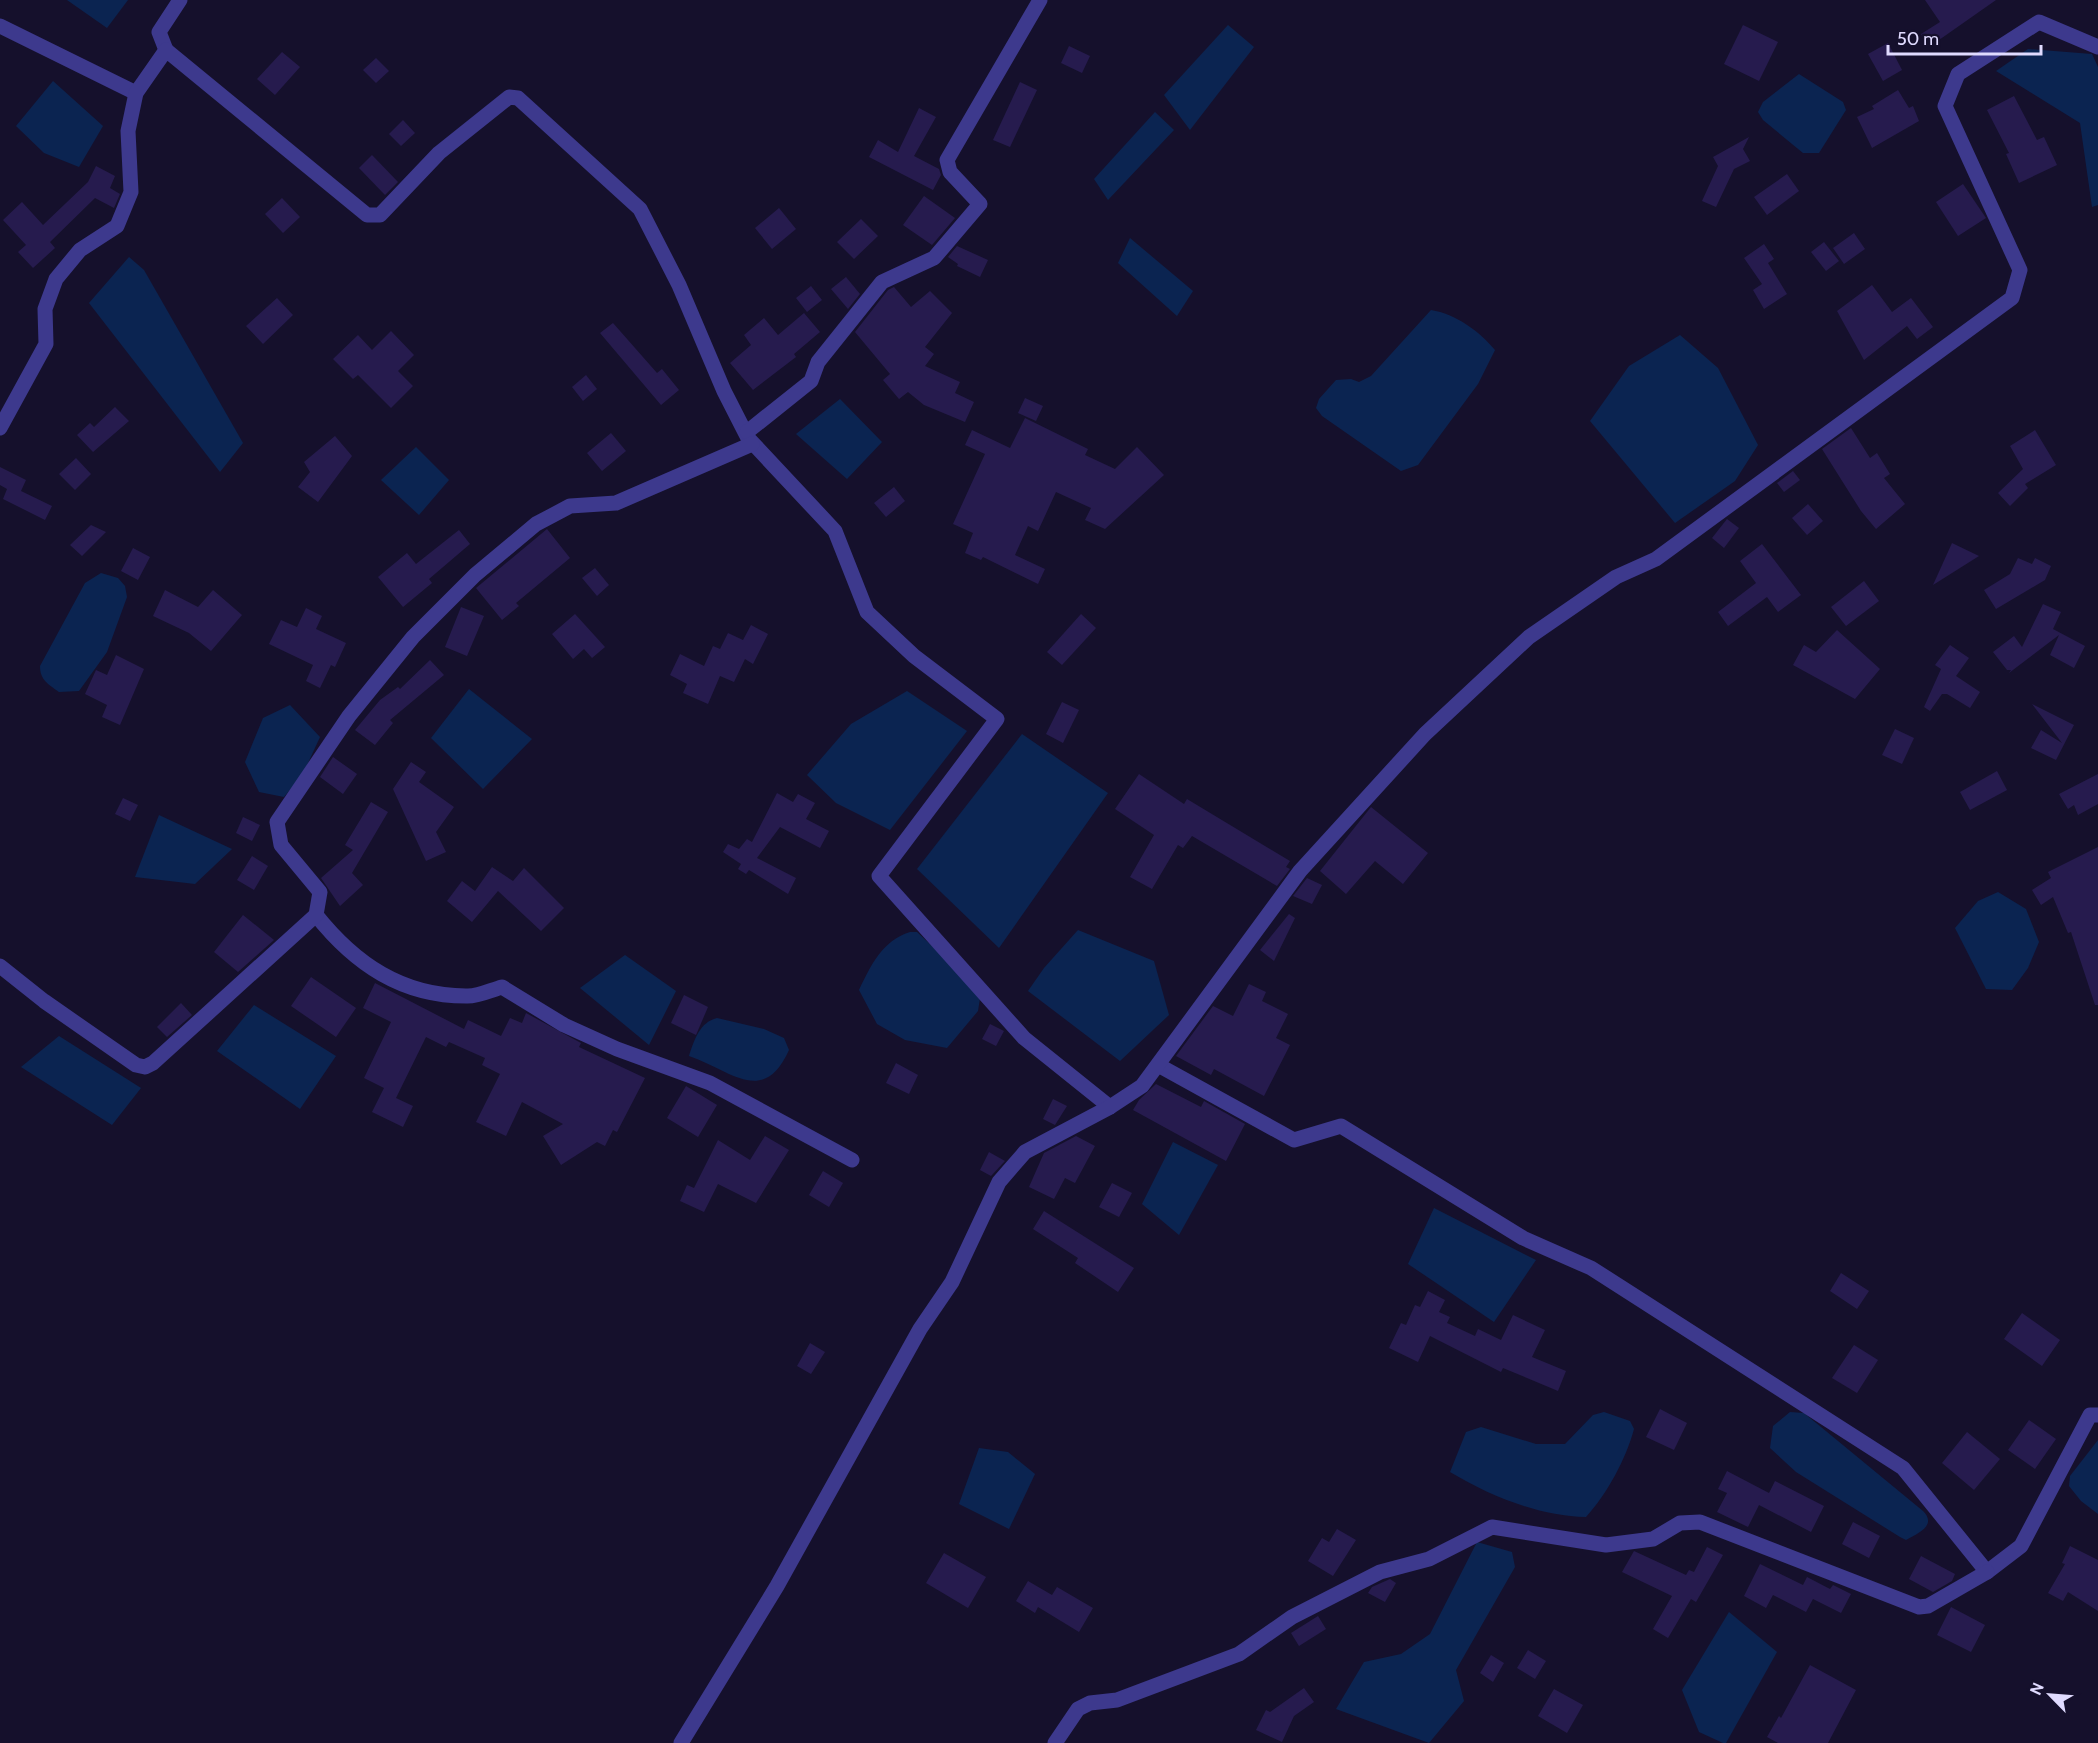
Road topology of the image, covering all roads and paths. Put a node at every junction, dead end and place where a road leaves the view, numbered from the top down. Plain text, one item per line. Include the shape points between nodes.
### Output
1 (180, 0) edge
2 (1040, 0) edge
3 (0, 26) edge
4 (2098, 47) edge
5 (166, 50) junction
6 (136, 93) junction
7 (0, 428) edge
8 (749, 438) junction
9 (316, 915) junction
10 (0, 966) edge
11 (1158, 1065) junction
12 (1110, 1107) junction
13 (852, 1160) dead end
14 (2098, 1415) edge
15 (1987, 1572) junction
16 (681, 1743) edge
17 (1055, 1743) edge

1 - 5 street via 159,32
2 - 8 street via 946,160 950,172 980,204 934,258 882,282 818,362 811,381
3 - 6 street
4 - 11 street via 2039,22 1958,74 1945,106 2020,270 2012,298 1656,559 1616,577 1529,638 1425,734 1300,871
5 - 6 street
5 - 8 street via 368,215 380,215 439,153 509,97 518,98 640,209
6 - 7 street via 128,131 131,192 117,226 80,250 56,279 45,309 46,344
8 - 9 street via 616,502 570,506 536,524 475,575 413,637 349,716 277,822 281,845 320,891
8 - 12 street via 835,531 867,612 914,656 997,719 879,876 1024,1038
9 - 10 street via 145,1067 136,1065 44,1001
9 - 13 street via 366,967 387,978 428,992 468,997 502,987 564,1025 710,1083
11 - 12 street via 1142,1086
11 - 15 street via 1294,1140 1341,1126 1523,1238 1591,1268 1903,1468
12 - 16 street via 1025,1152 999,1182 952,1282 920,1329 777,1586
14 - 15 street via 2090,1415 2021,1546
15 - 17 street via 1928,1606 1919,1607 1700,1522 1680,1524 1653,1539 1606,1545 1492,1527 1429,1559 1380,1572 1292,1617 1239,1654 1117,1700 1090,1702 1078,1709

